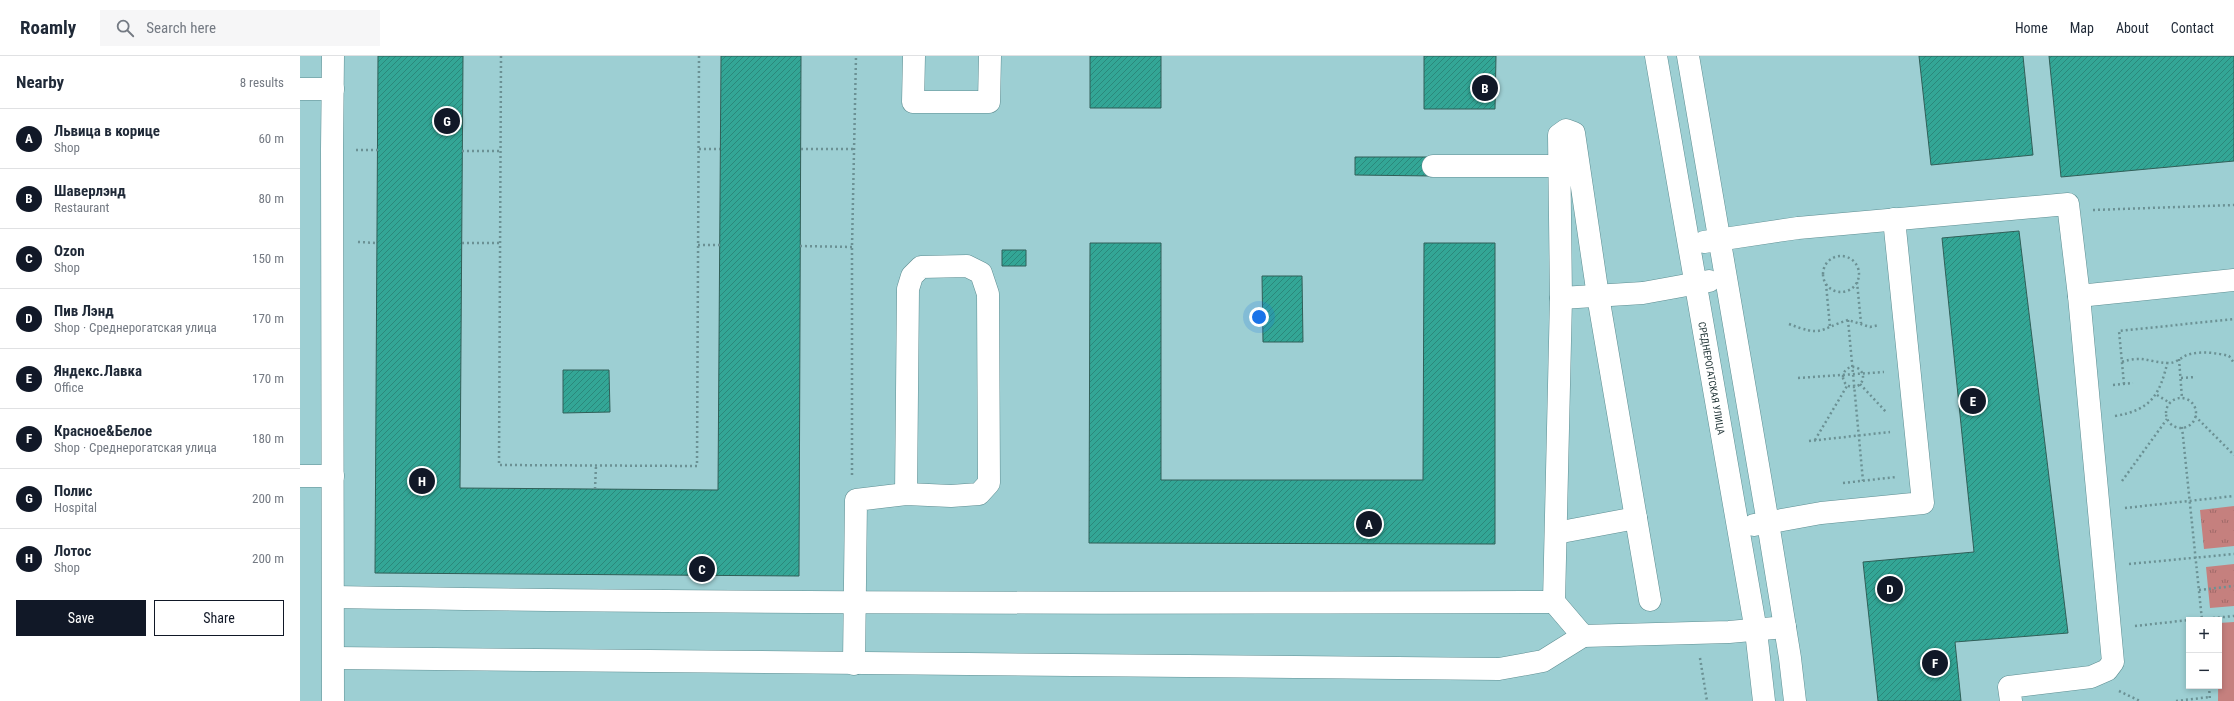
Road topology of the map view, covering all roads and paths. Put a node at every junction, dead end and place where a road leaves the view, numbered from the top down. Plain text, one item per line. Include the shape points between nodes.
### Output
1 (333, 56) edge
2 (501, 56) edge
3 (699, 56) edge
4 (856, 56) edge
5 (914, 56) edge
6 (990, 56) edge
7 (1656, 56) edge
8 (1688, 56) edge
9 (300, 89) edge
10 (333, 89) junction
11 (699, 149) junction
12 (720, 149) dead end
13 (855, 149) junction
14 (801, 150) dead end
15 (462, 151) dead end
16 (500, 151) junction
17 (1433, 166) dead end
18 (1559, 166) junction
19 (2234, 205) edge
20 (2069, 212) junction
21 (1894, 220) junction
22 (1718, 239) junction
23 (462, 243) dead end
24 (500, 243) junction
25 (698, 245) junction
26 (720, 245) dead end
27 (1688, 245) junction
28 (800, 246) dead end
29 (852, 247) junction
30 (1725, 278) junction
31 (2234, 280) edge
32 (1857, 281) junction
33 (1695, 284) junction
34 (1826, 284) junction
35 (1598, 296) junction
36 (2079, 296) junction
37 (1561, 298) junction
38 (1903, 309) junction
39 (2234, 318) edge
40 (1848, 320) junction
41 (1861, 323) junction
42 (1789, 324) dead end
43 (1830, 327) junction
44 (2180, 360) junction
45 (2122, 362) junction
46 (2167, 362) junction
47 (2234, 363) edge
48 (1852, 367) junction
49 (1909, 370) junction
50 (1862, 373) junction
51 (1843, 374) junction
52 (1852, 374) junction
53 (2196, 377) dead end
54 (1798, 378) dead end
55 (2181, 378) junction
56 (2132, 383) dead end
57 (1860, 384) junction
58 (2124, 384) junction
59 (1847, 386) junction
60 (2109, 386) dead end
61 (1854, 387) junction
62 (2157, 395) junction
63 (2182, 398) junction
64 (2170, 403) junction
65 (2111, 416) dead end
66 (2195, 416) junction
67 (2167, 419) junction
68 (2182, 427) junction
69 (1910, 429) junction
70 (1858, 435) junction
71 (1815, 440) junction
72 (1809, 441) dead end
73 (2234, 455) edge
74 (596, 466) junction
75 (1920, 475) junction
76 (300, 476) edge
77 (333, 476) junction
78 (1863, 481) junction
79 (2122, 482) dead end
80 (1840, 484) dead end
81 (596, 489) dead end
82 (906, 494) junction
83 (2234, 496) edge
84 (856, 500) junction
85 (2190, 501) junction
86 (2122, 508) dead end
87 (1636, 518) junction
88 (1768, 523) junction
89 (1738, 528) junction
90 (1556, 533) junction
91 (2234, 554) edge
92 (2196, 558) junction
93 (2128, 564) dead end
94 (2234, 586) edge
95 (2199, 590) junction
96 (334, 597) junction
97 (1650, 600) dead end
98 (1554, 602) junction
99 (855, 603) junction
100 (2234, 616) edge
101 (2202, 617) edge
102 (2222, 618) edge
103 (2186, 620) edge
104 (1785, 627) junction
105 (2110, 629) junction
106 (1756, 631) junction
107 (1583, 636) junction
108 (1700, 656) dead end
109 (334, 658) junction
110 (854, 664) junction
111 (2115, 688) dead end
112 (2209, 689) edge
113 (2210, 699) edge
114 (333, 701) edge
115 (1707, 701) edge
116 (1764, 701) edge
117 (1795, 701) edge
118 (2011, 701) edge
119 (2140, 701) edge
120 (2176, 701) edge

1 - 10 street
2 - 16 path
3 - 11 path
4 - 13 path
5 - 6 street via 913,102 989,102
7 - 27 street, СРЕДНЕРОГАТСКАЯ УЛИЦА
8 - 22 street
9 - 10 street
10 - 77 street
11 - 12 path
11 - 25 path
13 - 14 path
13 - 29 path
15 - 16 path
16 - 24 path
17 - 18 street
18 - 35 street via 1559,135 1566,130 1574,133
18 - 37 street
19 - 20 path
20 - 21 street via 2068,204
20 - 36 street
21 - 22 street via 1798,228
21 - 38 street
22 - 27 street
22 - 30 street
23 - 24 path
24 - 74 path via 499,465
25 - 26 path
25 - 74 path via 697,466
27 - 33 street, СРЕДНЕРОГАТСКАЯ УЛИЦА
28 - 29 path
29 - 84 path via 852,471
30 - 33 street
30 - 88 street
31 - 36 street
32 - 34 path via 1848,290 1842,291 1836,291
32 - 34 path via 1858,270 1852,260 1842,256 1836,257 1824,268
32 - 41 path
33 - 35 street via 1643,293
33 - 89 street, СРЕДНЕРОГАТСКАЯ УЛИЦА
34 - 43 path
35 - 37 street
35 - 87 street
36 - 105 street
37 - 90 street
38 - 41 path via 1882,324 1870,327
38 - 49 street
39 - 45 path via 2118,331
40 - 41 path
40 - 43 path
40 - 48 path
42 - 43 path via 1816,333
44 - 46 path
44 - 47 path via 2190,354 2211,353 2229,356
44 - 55 path
45 - 46 path via 2133,358
45 - 58 path
46 - 62 path via 2162,387
48 - 50 path
48 - 51 path
48 - 52 path
49 - 50 path
49 - 69 street
50 - 52 path
50 - 57 path
51 - 52 path
51 - 54 path
51 - 59 path via 1843,381
52 - 61 path
53 - 55 path
55 - 63 path
56 - 58 path
57 - 61 path
57 - 69 path
58 - 60 path
59 - 61 path
59 - 71 path
61 - 70 path
62 - 64 path
62 - 65 path via 2136,410
63 - 64 path
63 - 66 path via 2194,405
64 - 67 path via 2166,411
66 - 68 path via 2192,422
66 - 73 path
67 - 68 path via 2175,426
67 - 79 path
68 - 85 path
69 - 70 path
69 - 75 street
70 - 71 path
70 - 78 path
71 - 72 path
74 - 81 path
75 - 78 path
75 - 88 street via 1923,503 1821,513
76 - 77 street
77 - 96 street
78 - 80 path
82 - 82 street via 979,494 989,483 988,294 981,273 967,266 921,267 912,276 908,288
82 - 84 street
83 - 85 path
84 - 99 street
85 - 86 path
85 - 92 path
87 - 90 street
87 - 97 street
88 - 89 street
88 - 104 street
89 - 106 street, СРЕДНЕРОГАТСКАЯ УЛИЦА
90 - 98 street
91 - 92 path
92 - 93 path
92 - 95 path
94 - 95 path
95 - 101 path
96 - 99 street
96 - 109 street
98 - 99 street
98 - 107 street
99 - 110 street
100 - 102 path
103 - 105 path
104 - 106 street
104 - 117 street
105 - 118 street via 2113,662 2107,670 2090,677 2009,687
106 - 107 street
106 - 116 street, СРЕДНЕРОГАТСКАЯ УЛИЦА
107 - 110 street via 1543,661 1499,669
108 - 115 path
109 - 110 street
109 - 114 street
111 - 119 path
112 - 113 path
113 - 120 path

